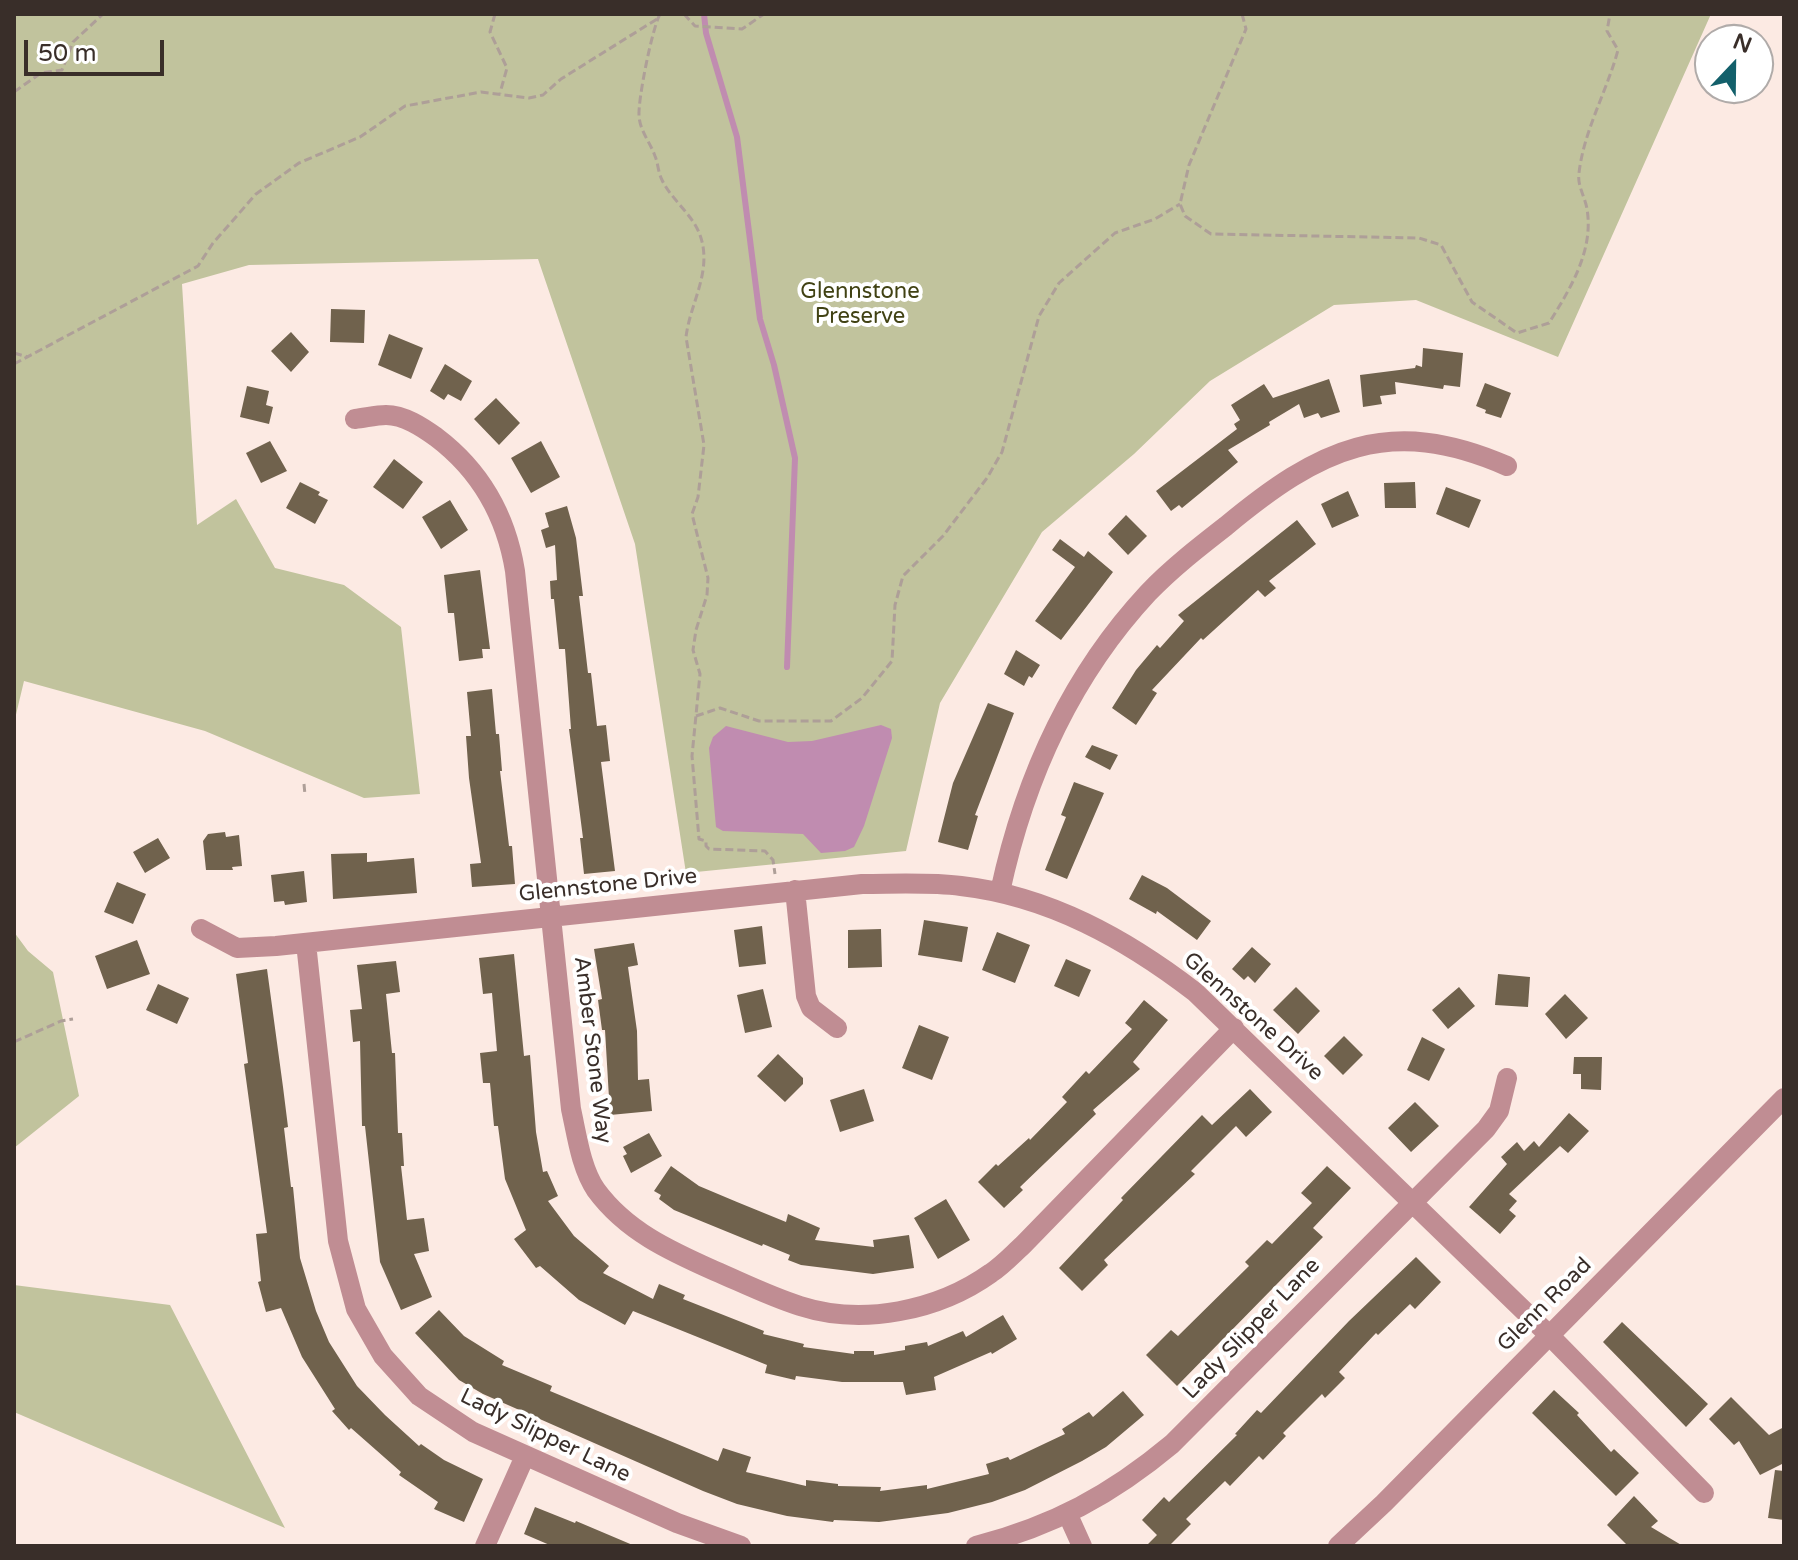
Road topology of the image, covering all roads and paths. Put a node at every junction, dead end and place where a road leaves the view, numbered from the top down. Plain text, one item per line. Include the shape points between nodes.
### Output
1 (103, 14) edge
2 (495, 14) edge
3 (684, 14) edge
4 (764, 14) edge
5 (1242, 14) edge
6 (1610, 14) edge
7 (659, 16) edge
8 (14, 92) edge
9 (499, 94) junction
10 (1180, 204) junction
11 (14, 353) edge
12 (28, 357) junction
13 (14, 364) edge
14 (355, 419) dead end
15 (1507, 466) dead end
16 (696, 716) junction
17 (304, 784) dead end
18 (305, 795) dead end
19 (775, 877) dead end
20 (795, 890) junction
21 (1000, 892) junction
22 (551, 916) junction
23 (201, 929) dead end
24 (306, 943) junction
25 (73, 1019) dead end
26 (837, 1028) dead end
27 (1234, 1028) junction
28 (14, 1042) edge
29 (1507, 1078) dead end
30 (1784, 1098) edge
31 (1411, 1202) junction
32 (1549, 1335) junction
33 (525, 1456) junction
34 (1704, 1493) dead end
35 (1068, 1515) junction
36 (485, 1546) edge
37 (741, 1546) edge
38 (976, 1546) edge
39 (1082, 1546) edge
40 (1338, 1546) edge

1 - 8 path via 73,42 62,70 41,73
2 - 9 path via 490,32 507,68
3 - 4 path via 695,26 742,29
5 - 10 path via 1246,29 1189,165
6 - 10 path via 1607,31 1618,50 1584,141 1578,178 1588,210 1585,252 1549,323 1517,333 1472,302 1441,245 1419,238 1211,234 1185,216
7 - 9 path via 543,95
7 - 16 path via 639,116 662,179 700,233 704,253 703,281 686,337 704,445 692,514 708,578 693,650 700,674
9 - 12 path via 481,92 405,106 360,137 299,163 256,194 198,266
10 - 16 path via 1115,233 1059,283 1039,316 1002,452 943,536 903,576 895,605 892,661 862,698 831,721 759,721 720,708
11 - 12 path
12 - 13 path
14 - 22 street, Amber Stone Way via 388,415 423,427 480,479 505,527 515,571
15 - 21 street via 1439,444 1382,442 1352,448 1271,489 1175,567 1117,630 1072,694 1024,798
16 - 19 path via 692,756 699,839 709,849 765,851 773,860
17 - 18 path
20 - 21 street, Glennstone Drive via 862,884
20 - 22 street, Glennstone Drive
20 - 26 street via 806,996 811,1008
21 - 27 street, Glennstone Drive via 1113,935 1185,983
22 - 24 street, Glennstone Drive
22 - 27 street, Amber Stone Way via 571,1109 594,1188 617,1216 647,1238 801,1307 869,1315 911,1309 952,1295 991,1273
23 - 24 street, Glennstone Drive via 237,948
24 - 33 street, Lady Slipper Lane via 338,1241 356,1309 383,1356 419,1396 473,1432
25 - 28 path
27 - 31 street, Glennstone Drive
29 - 31 street, Lady Slipper Lane via 1499,1111 1486,1129
30 - 32 street, Glenn Road
31 - 32 street, Glennstone Drive
31 - 35 street, Lady Slipper Lane via 1172,1444 1140,1471
32 - 34 street, Glennstone Drive
32 - 40 street, Glenn Road
33 - 36 street
33 - 37 street, Lady Slipper Lane
35 - 38 street, Lady Slipper Lane
35 - 39 street

